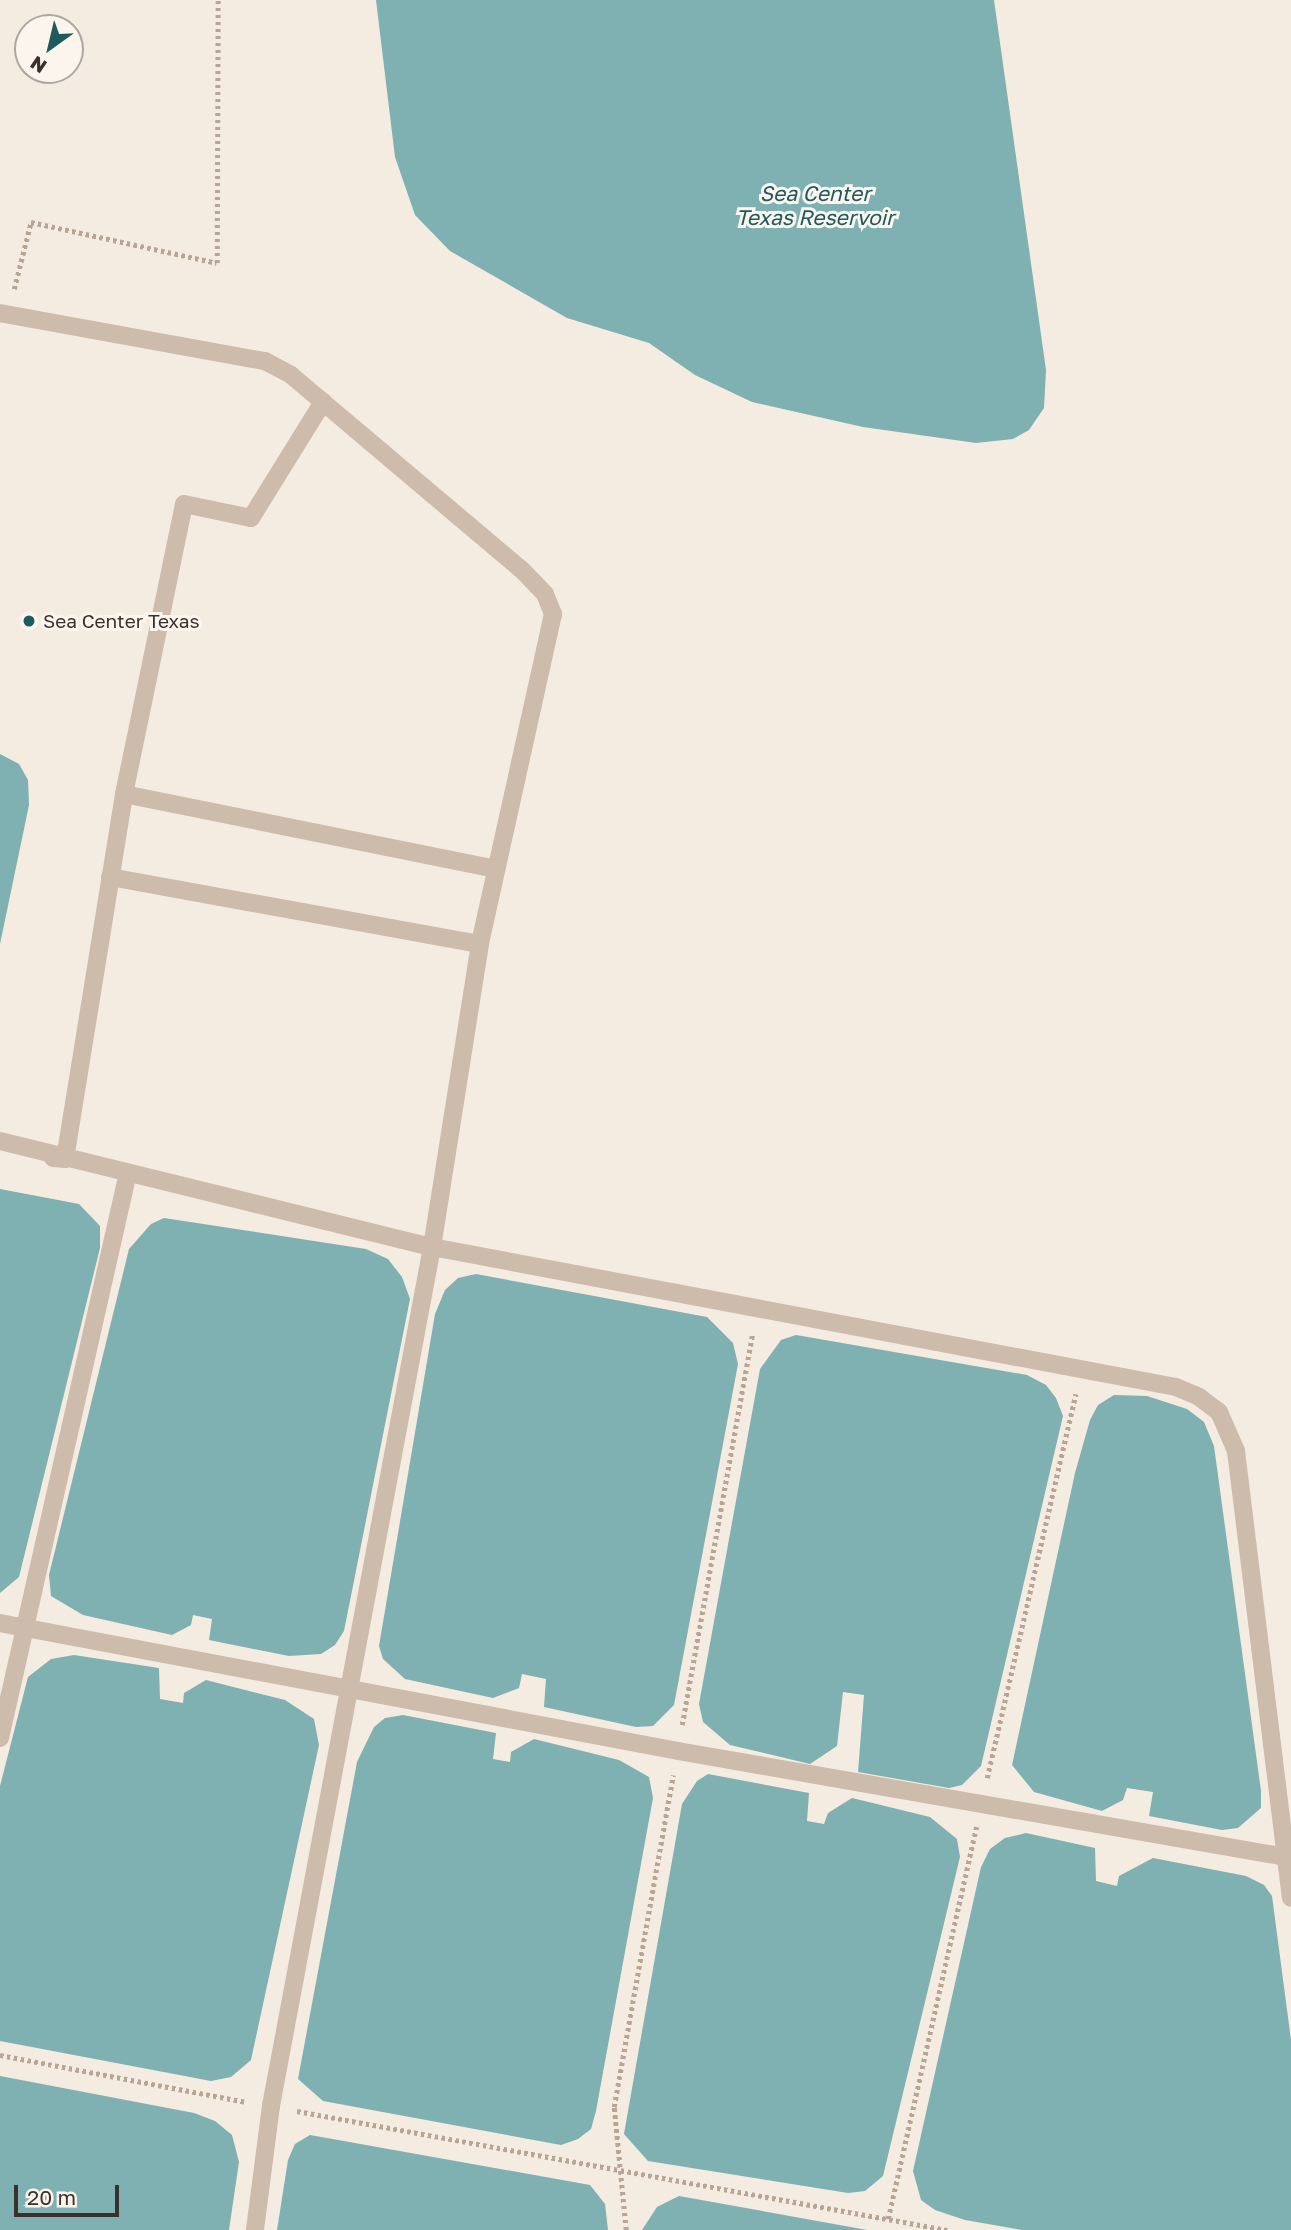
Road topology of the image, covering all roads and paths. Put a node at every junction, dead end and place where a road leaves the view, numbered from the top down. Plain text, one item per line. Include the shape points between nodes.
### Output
1 (218, 0) edge
2 (4, 313) edge
3 (323, 402) junction
4 (124, 794) junction
5 (496, 869) junction
6 (110, 877) junction
7 (480, 944) junction
8 (0, 1141) edge
9 (0, 1153) edge
10 (65, 1158) junction
11 (128, 1173) junction
12 (432, 1247) junction
13 (0, 1623) edge
14 (25, 1628) junction
15 (349, 1688) junction
16 (0, 1738) edge
17 (1286, 1857) junction
18 (1291, 1898) edge
19 (0, 2055) edge
20 (271, 2106) junction
21 (255, 2230) edge
22 (947, 2230) edge

1 - 2 path via 216,263 31,222
2 - 3 lane via 265,361 291,375
3 - 4 lane via 251,518 184,504
3 - 5 lane via 522,570 545,594 553,614
4 - 5 lane
4 - 6 lane
5 - 7 lane
6 - 7 lane
6 - 10 lane
7 - 12 lane
8 - 10 lane
9 - 10 lane
10 - 11 lane
11 - 12 lane
11 - 14 lane
12 - 15 lane
12 - 17 lane via 1175,1387 1199,1397 1219,1412 1236,1451
13 - 14 lane
14 - 15 lane
14 - 16 lane
15 - 17 lane
15 - 20 lane
17 - 18 lane
19 - 20 path
20 - 21 lane
20 - 22 path

